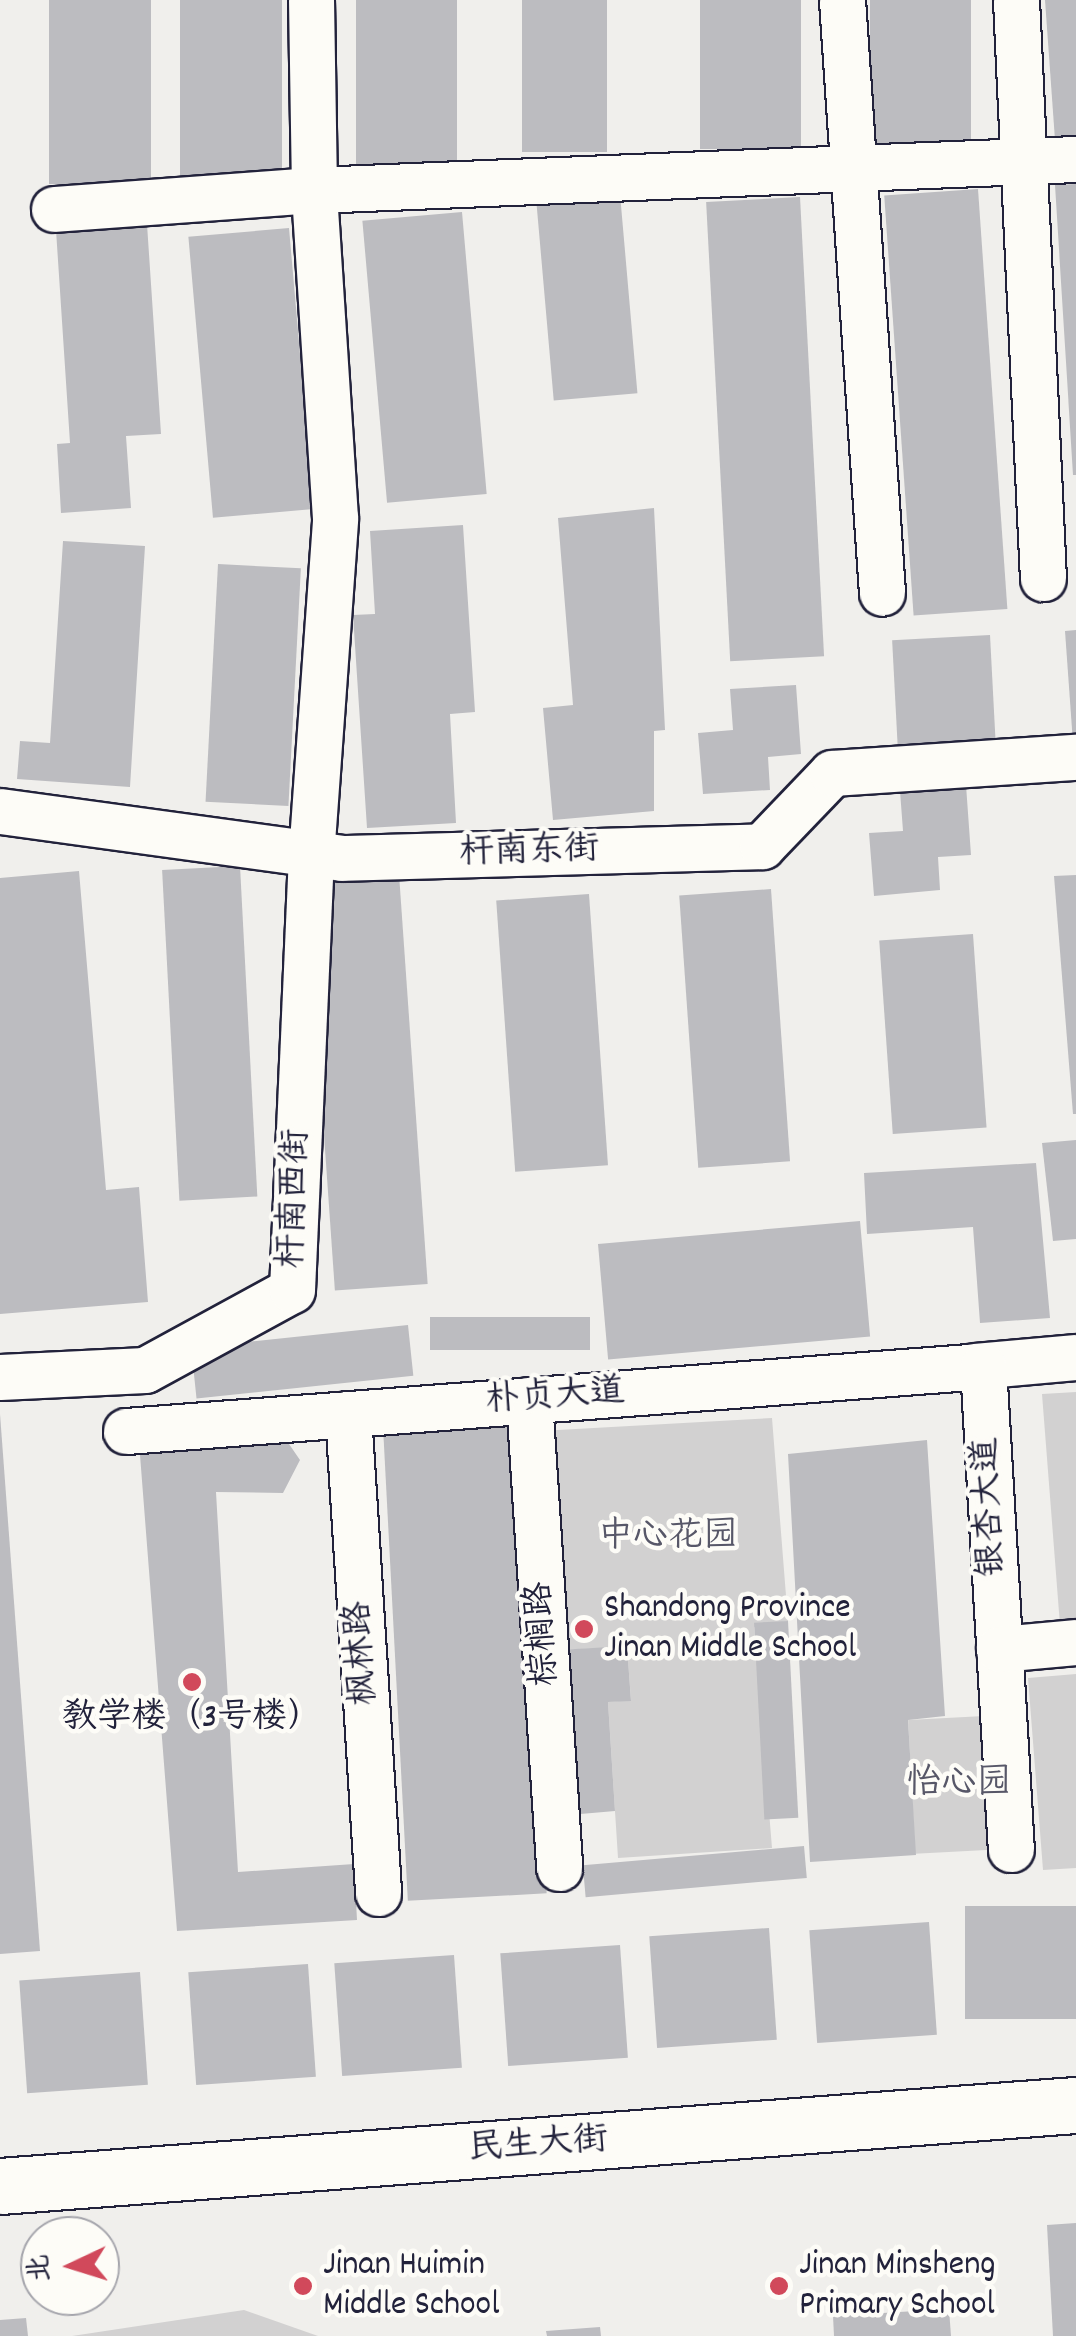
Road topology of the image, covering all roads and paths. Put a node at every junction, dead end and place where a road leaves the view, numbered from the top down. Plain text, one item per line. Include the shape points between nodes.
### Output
1 (311, 0) edge
2 (842, 0) edge
3 (1016, 0) edge
4 (1076, 160) edge
5 (1028, 162) junction
6 (850, 168) junction
7 (314, 190) junction
8 (54, 209) dead end
9 (1043, 578) dead end
10 (882, 593) dead end
11 (1076, 757) edge
12 (0, 812) edge
13 (310, 856) junction
14 (1076, 1357) edge
15 (979, 1366) junction
16 (0, 1377) edge
17 (529, 1400) junction
18 (348, 1414) junction
19 (126, 1430) dead end
20 (1076, 1642) edge
21 (999, 1649) junction
22 (1011, 1849) dead end
23 (558, 1868) dead end
24 (378, 1893) dead end
25 (1076, 2105) edge
26 (0, 2186) edge

1 - 7 street
2 - 6 street
3 - 5 street
4 - 5 street
5 - 6 street
5 - 9 street
6 - 7 street
6 - 10 street
7 - 8 street
7 - 13 street via 336,518
11 - 13 street, 杆南东街 via 832,774 762,846
12 - 13 street, 杆南东街
13 - 16 street, 杆南西街 via 292,1290 145,1370
14 - 15 street, 朴贞大道
15 - 17 street, 朴贞大道
15 - 21 street, 银杏大道
17 - 18 street, 朴贞大道
17 - 23 street, 棕榈路
18 - 19 street, 朴贞大道
18 - 24 street, 枫林路
20 - 21 street
21 - 22 street, 银杏大道
25 - 26 main road, 民生大街

